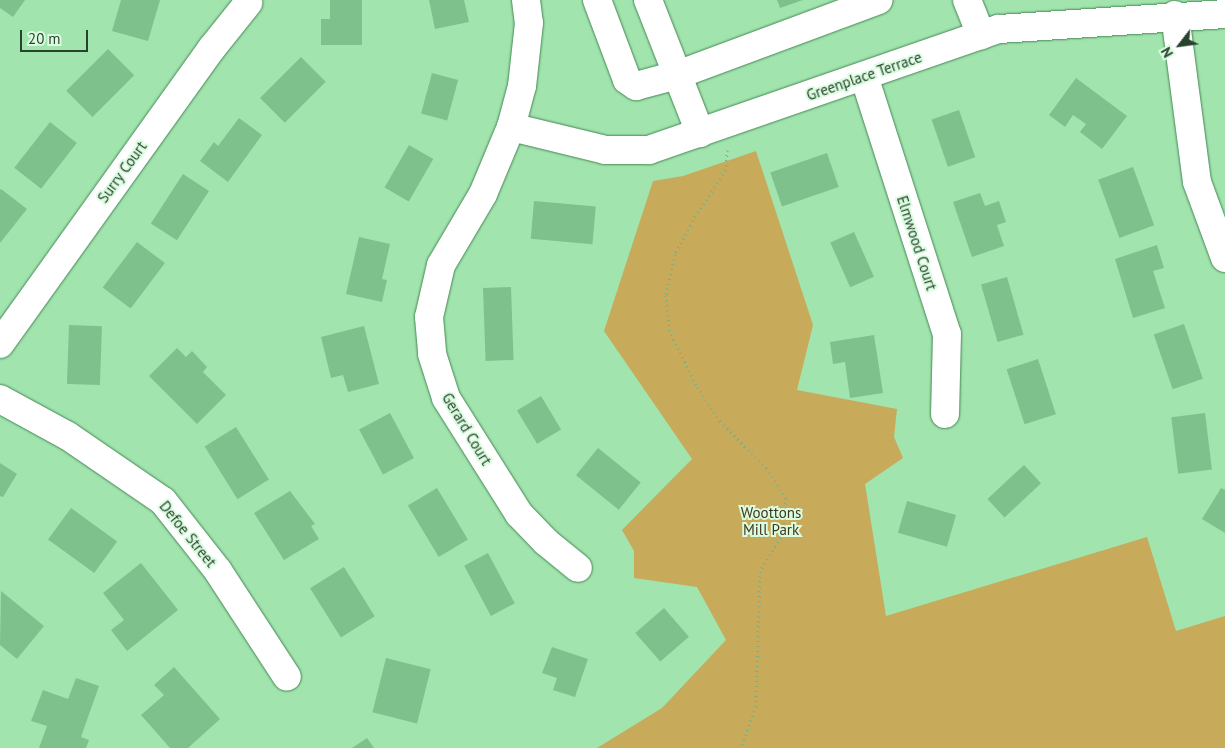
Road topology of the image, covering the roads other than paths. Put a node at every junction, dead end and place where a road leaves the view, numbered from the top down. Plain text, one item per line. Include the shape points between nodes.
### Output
1 (526, 0) edge
2 (597, 0) edge
3 (648, 0) edge
4 (879, 0) edge
5 (968, 0) edge
6 (248, 3) dead end
7 (1225, 14) edge
8 (1175, 15) junction
9 (981, 35) junction
10 (677, 75) junction
11 (864, 76) junction
12 (511, 127) junction
13 (709, 130) junction
14 (1225, 258) edge
15 (0, 344) edge
16 (0, 399) edge
17 (945, 414) dead end
18 (578, 568) dead end
19 (287, 677) dead end

1 - 12 street, Gerard Court via 529,23 522,86
2 - 10 street via 627,80 636,86
3 - 10 street
4 - 10 street
5 - 9 street
6 - 15 street, Surry Court via 212,48
7 - 8 street, Greenplace Terrace
8 - 9 street, Greenplace Terrace via 999,29
8 - 14 street via 1197,182
9 - 11 street, Greenplace Terrace
10 - 13 street
11 - 13 street, Greenplace Terrace
11 - 17 street, Elmwood Court via 947,334
12 - 13 street, Greenplace Terrace via 606,150 649,150
12 - 18 street, Gerard Court via 483,194 441,266 429,317 432,354 446,398 519,514
16 - 19 street, Defoe Street via 68,436 163,501 218,571

